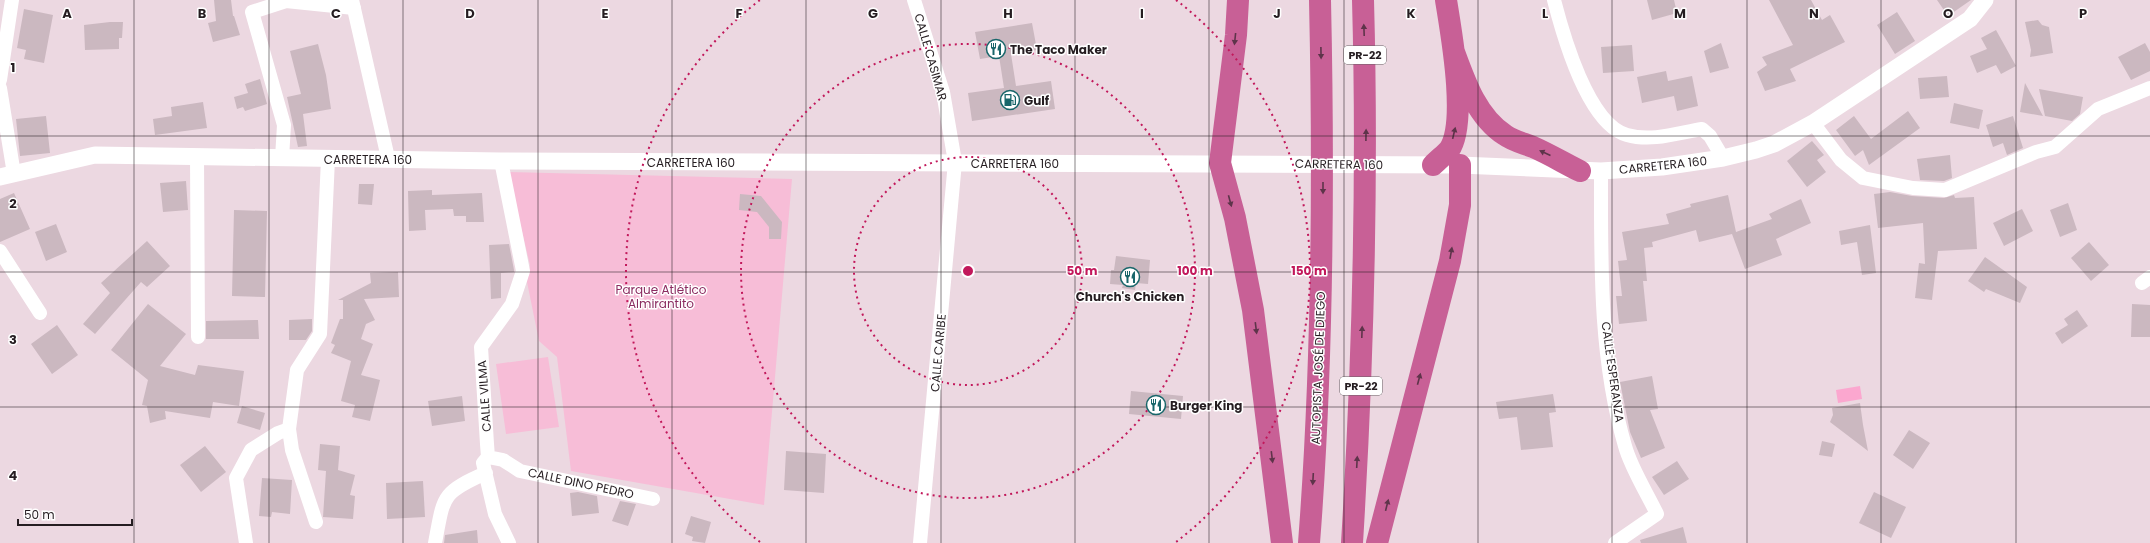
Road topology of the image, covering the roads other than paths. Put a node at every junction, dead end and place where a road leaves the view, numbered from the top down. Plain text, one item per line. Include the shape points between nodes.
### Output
1 (12, 0) edge
2 (914, 0) edge
3 (1238, 0) edge
4 (1320, 0) edge
5 (1363, 0) edge
6 (1446, 0) edge
7 (1554, 0) edge
8 (1985, 0) edge
9 (353, 4) edge
10 (1454, 52) junction
11 (0, 80) edge
12 (0, 88) edge
13 (2150, 88) edge
14 (1813, 123) junction
15 (197, 156) junction
16 (282, 158) junction
17 (388, 158) junction
18 (1723, 158) junction
19 (328, 159) junction
20 (501, 161) junction
21 (955, 162) junction
22 (1220, 163) junction
23 (1433, 165) junction
24 (1460, 165) junction
25 (1580, 171) junction
26 (1601, 171) junction
27 (7, 176) edge
28 (0, 251) edge
29 (40, 313) dead end
30 (198, 337) dead end
31 (289, 429) junction
32 (488, 457) junction
33 (486, 473) junction
34 (653, 498) dead end
35 (316, 522) dead end
36 (246, 543) edge
37 (436, 543) edge
38 (509, 543) edge
39 (920, 543) edge
40 (1282, 543) edge
41 (1309, 543) edge
42 (1352, 543) edge
43 (1377, 543) edge
44 (1615, 543) edge

1 - 11 street
2 - 21 street, CALLE CASIMAR via 943,92
3 -> 22 highway
4 -> 41 highway, AUTOPISTA JOSÉ DE DIEGO via 1323,230 1321,328
42 -> 5 highway, PR-22 via 1361,379 1365,230 1366,111
6 - 10 highway
7 - 18 street via 1571,58 1598,109 1612,127 1626,134 1645,138 1702,129 1710,136
8 - 14 street, CARRETERA 160 via 1970,19
9 - 16 street via 286,1 252,12 284,125
9 - 17 street
23 -> 10 highway via 1449,149 1455,130 1458,111
25 -> 10 highway via 1504,135 1492,124 1472,96
12 - 27 street
13 - 14 street via 2098,109 2055,147 2036,152 1945,190 1912,188 1863,178 1841,160
14 - 18 street, CARRETERA 160 via 1774,144
15 - 16 street, CARRETERA 160
15 - 27 street, CARRETERA 160 via 95,155
15 - 30 street
16 - 19 street, CARRETERA 160
17 - 19 street, CARRETERA 160
17 - 20 street, CARRETERA 160
18 - 26 street, CARRETERA 160 via 1662,167
19 - 31 street via 320,334 297,370
20 - 21 street, CARRETERA 160
20 - 32 street, CALLE VILMA via 522,271 512,304 481,347
21 - 22 street, CARRETERA 160
21 - 39 street, CALLE CARIBE
22 - 23 street, CARRETERA 160
22 -> 40 highway via 1235,218 1253,310
23 - 24 street, CARRETERA 160
24 - 25 street, CARRETERA 160
43 -> 24 highway via 1450,261 1460,205
25 - 26 street, CARRETERA 160
26 - 44 street, CALLE ESPERANZA via 1603,286 1607,345 1616,408 1625,448 1657,514
28 - 29 street
31 - 35 street via 292,450
31 - 36 street via 251,450 236,478
32 - 33 street, CALLE VILMA via 483,464
32 - 34 street, CALLE DINO PEDRO via 503,460 520,471
33 - 37 street via 458,485 443,501
33 - 38 street, CALLE VILMA via 495,514

